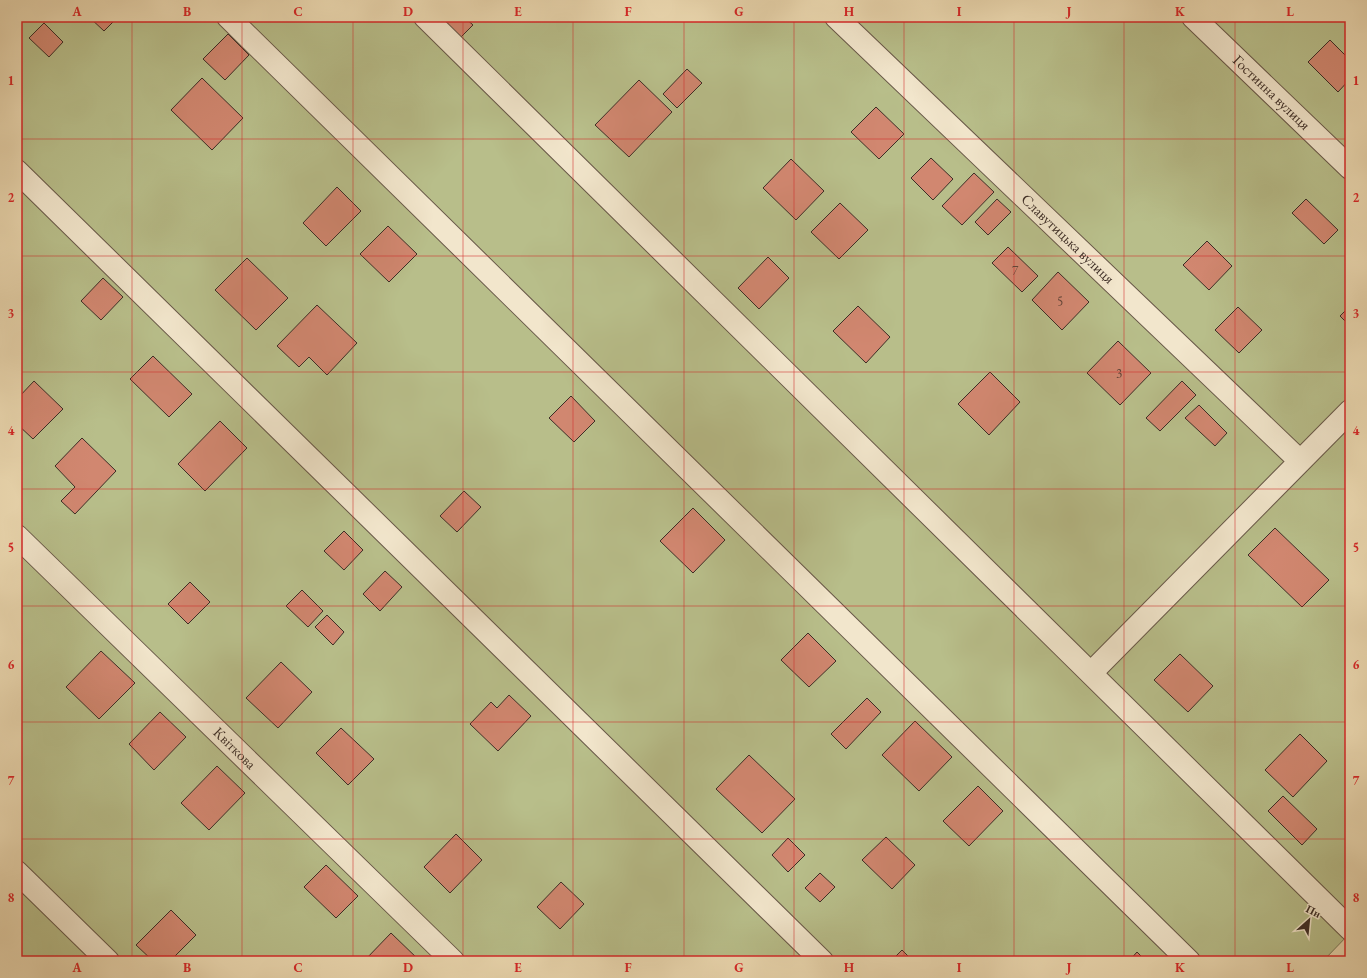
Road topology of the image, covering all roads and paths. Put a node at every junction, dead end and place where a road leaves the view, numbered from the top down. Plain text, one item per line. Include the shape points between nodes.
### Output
1 (228, 17) edge
2 (425, 17) edge
3 (836, 17) edge
4 (1193, 17) edge
5 (1350, 168) edge
6 (17, 171) edge
7 (1350, 411) edge
8 (1300, 461) junction
9 (17, 536) edge
10 (1091, 673) junction
11 (17, 872) edge
12 (1350, 929) edge
13 (108, 961) edge
14 (452, 961) edge
15 (822, 961) edge
16 (1189, 961) edge

1 - 16 street
2 - 10 street
3 - 8 street, Славутицька вулиця
4 - 5 street, Гостинна вулиця
6 - 15 street
7 - 8 street
8 - 10 street
9 - 14 street, Квіткова
10 - 12 street
11 - 13 street

